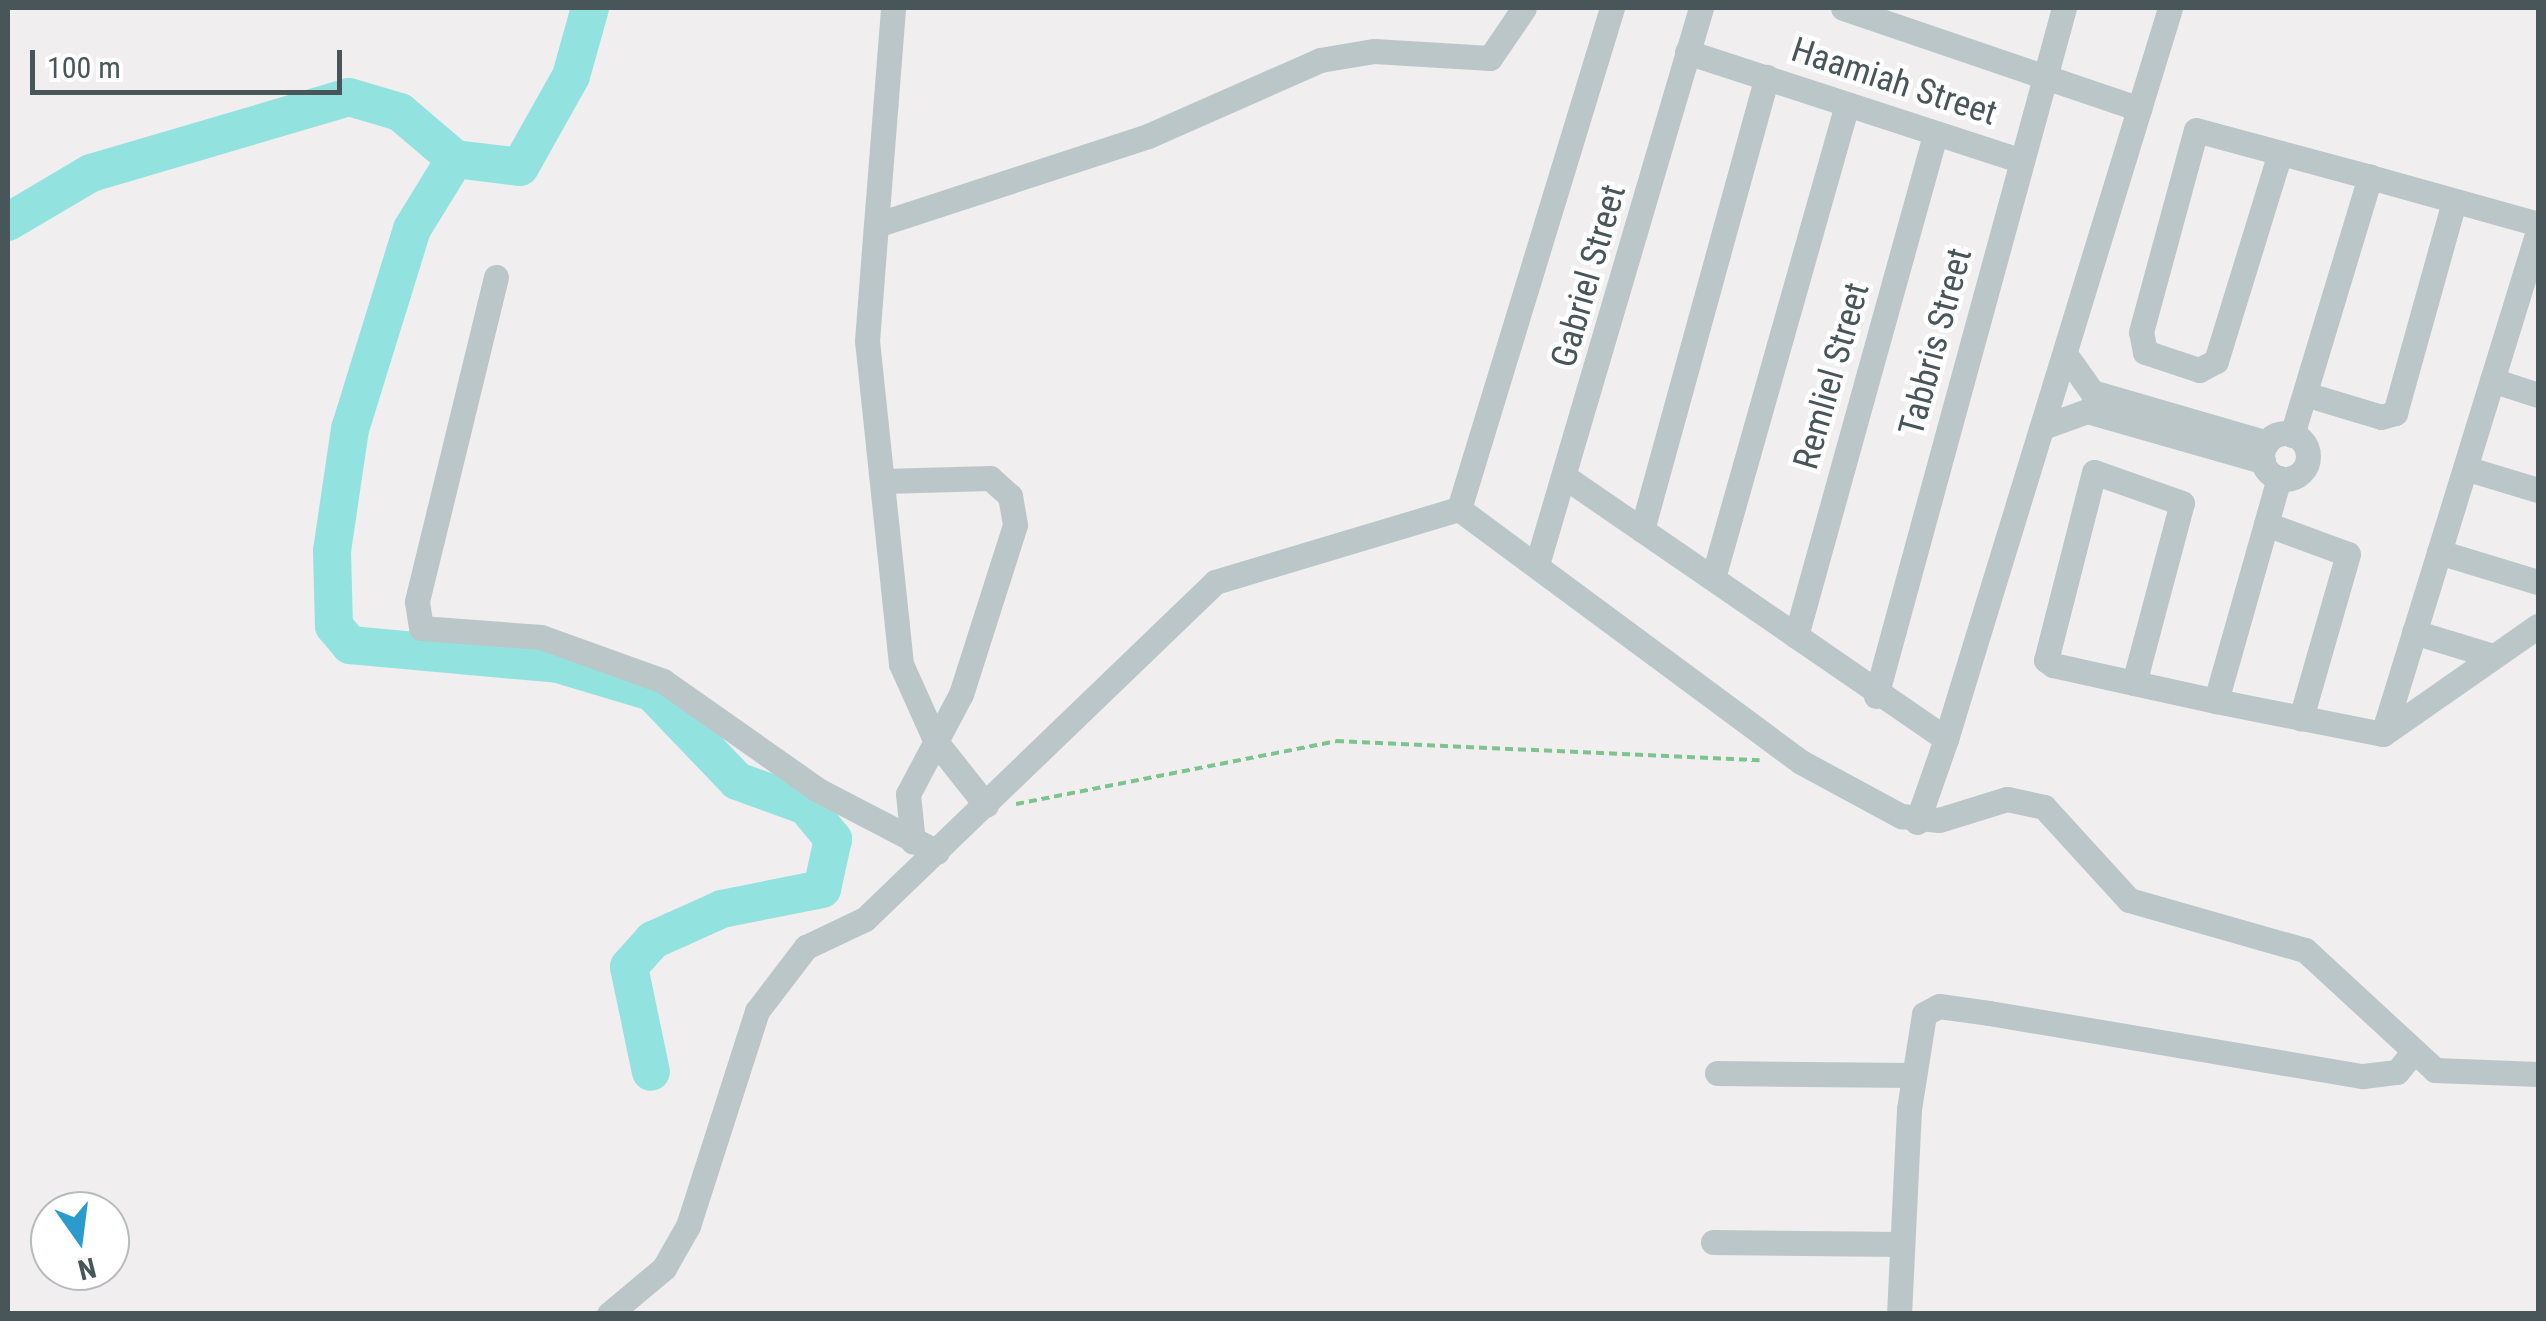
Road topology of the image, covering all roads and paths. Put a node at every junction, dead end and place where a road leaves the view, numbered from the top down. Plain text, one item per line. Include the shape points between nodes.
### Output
1 (893, 8) edge
2 (1524, 8) edge
3 (1612, 8) edge
4 (1701, 8) edge
5 (1843, 8) edge
6 (2064, 8) edge
7 (2170, 8) edge
8 (1687, 52) junction
9 (2043, 75) junction
10 (1767, 77) junction
11 (1846, 105) junction
12 (2139, 108) junction
13 (1936, 135) junction
14 (2280, 153) junction
15 (2022, 161) junction
16 (2370, 177) junction
17 (2454, 201) junction
18 (876, 225) junction
19 (2538, 227) edge
20 (496, 278) dead end
21 (2527, 306) edge
22 (2064, 354) junction
23 (2492, 380) junction
24 (2305, 394) junction
25 (2538, 396) edge
26 (2089, 402) junction
27 (2042, 427) junction
28 (2275, 454) junction
29 (2465, 468) junction
30 (1568, 479) junction
31 (884, 481) junction
32 (2538, 490) edge
33 (1460, 509) junction
34 (2266, 524) junction
35 (1642, 530) junction
36 (2439, 552) junction
37 (1538, 560) junction
38 (1714, 578) junction
39 (2538, 582) edge
40 (2538, 626) edge
41 (2414, 632) junction
42 (1796, 636) junction
43 (2490, 656) junction
44 (2134, 683) junction
45 (1876, 696) junction
46 (2216, 701) junction
47 (2301, 718) junction
48 (2382, 734) junction
49 (1946, 739) junction
50 (936, 742) junction
51 (1746, 759) dead end
52 (986, 805) junction
53 (1917, 822) junction
54 (925, 847) junction
55 (2411, 1056) junction
56 (1717, 1073) dead end
57 (2538, 1074) edge
58 (1912, 1075) junction
59 (1713, 1242) dead end
60 (1902, 1244) junction
61 (609, 1314) edge
62 (1899, 1314) edge

1 - 18 street
2 - 18 street via 1490,58 1374,51 1320,60 1148,136
3 - 33 street
4 - 8 street, Gabriel Street
5 - 9 street
6 - 9 street, Tabbris Street
7 - 12 street
8 - 10 street, Haamiah Street
8 - 30 street, Gabriel Street
9 - 12 street
9 - 15 street, Tabbris Street
10 - 11 street, Haamiah Street
10 - 35 street
11 - 13 street, Haamiah Street
11 - 38 street
12 - 22 street
13 - 15 street, Haamiah Street
13 - 42 street, Remliel Street
14 - 14 street via 2196,130 2140,332 2145,352 2200,370 2216,361
14 - 16 street
15 - 45 street, Tabbris Street
16 - 17 street
16 - 24 street
17 - 19 street
17 - 24 street via 2396,413 2381,417
18 - 31 street via 867,341
19 - 21 street
20 - 54 street via 417,602 421,628 541,637 663,682 818,790
21 - 23 street
22 - 26 street
22 - 27 street
23 - 25 street
23 - 29 street
24 - 28 street
26 - 27 street
26 - 28 street
27 - 49 street
28 - 34 street
29 - 32 street
29 - 36 street
30 - 35 street
30 - 37 street, Gabriel Street
31 - 50 street via 901,664
31 - 50 street via 990,478 1010,496 1016,525
33 - 37 street
33 - 52 street via 1215,582
34 - 46 street
34 - 47 street via 2348,554
35 - 38 street
36 - 39 street
36 - 41 street
37 - 53 street via 1801,762
38 - 42 street
40 - 43 street
41 - 43 street
41 - 48 street
42 - 45 street
43 - 48 street
44 - 44 street via 2053,665 2044,650 2094,472 2182,503
44 - 46 street
45 - 49 street
46 - 47 street
47 - 48 street
49 - 53 street
50 - 52 street
50 - 54 street via 908,794
51 - 52 path via 1336,741 1046,804
52 - 54 street
53 - 55 street via 2007,799 2044,807 2128,900 2305,950
54 - 61 street via 865,919 806,947 770,986 688,1226 664,1268
55 - 57 street via 2436,1070
55 - 58 street via 2397,1072 2363,1076 1939,1006 1917,1028
56 - 58 street
58 - 60 street
59 - 60 street
60 - 62 street

